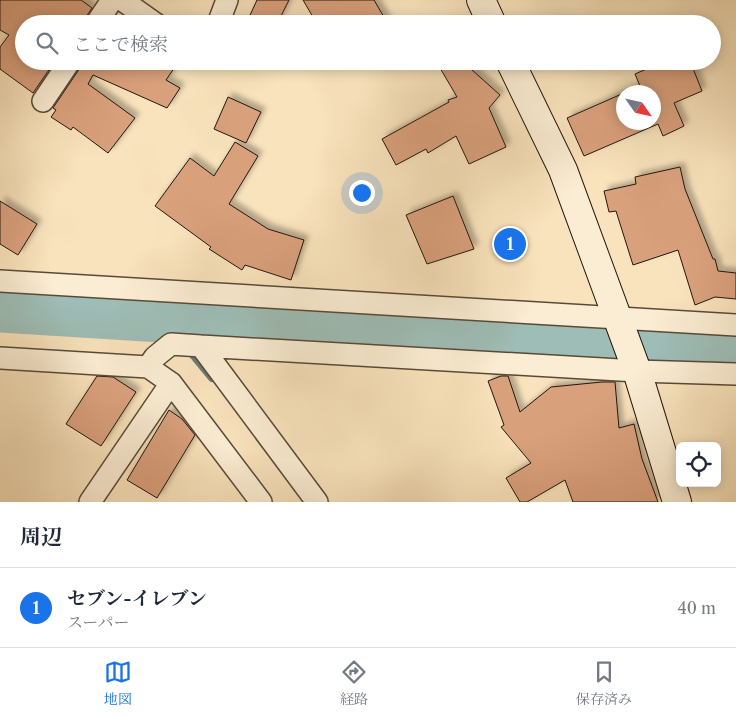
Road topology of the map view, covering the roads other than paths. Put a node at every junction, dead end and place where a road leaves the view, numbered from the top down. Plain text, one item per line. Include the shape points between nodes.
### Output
1 (112, 0) edge
2 (122, 0) edge
3 (227, 0) edge
4 (481, 0) edge
5 (102, 15) edge
6 (143, 15) edge
7 (221, 15) edge
8 (488, 15) edge
9 (64, 70) edge
10 (514, 70) edge
11 (43, 101) dead end
12 (0, 281) edge
13 (618, 318) junction
14 (736, 325) edge
15 (198, 346) junction
16 (0, 358) edge
17 (148, 367) junction
18 (637, 371) junction
19 (727, 374) edge
20 (171, 383) junction
21 (736, 390) edge
22 (90, 502) edge
23 (261, 502) edge
24 (317, 502) edge
25 (677, 502) edge

1 - 5 street
2 - 6 street
3 - 7 street
4 - 8 street
9 - 11 street
10 - 13 street via 563,170
12 - 13 street
13 - 14 street
13 - 18 street
15 - 17 street via 171,344
15 - 18 street
15 - 24 street
16 - 17 street
17 - 20 street
18 - 19 street
18 - 25 street
19 - 21 street
20 - 22 street
20 - 23 street

